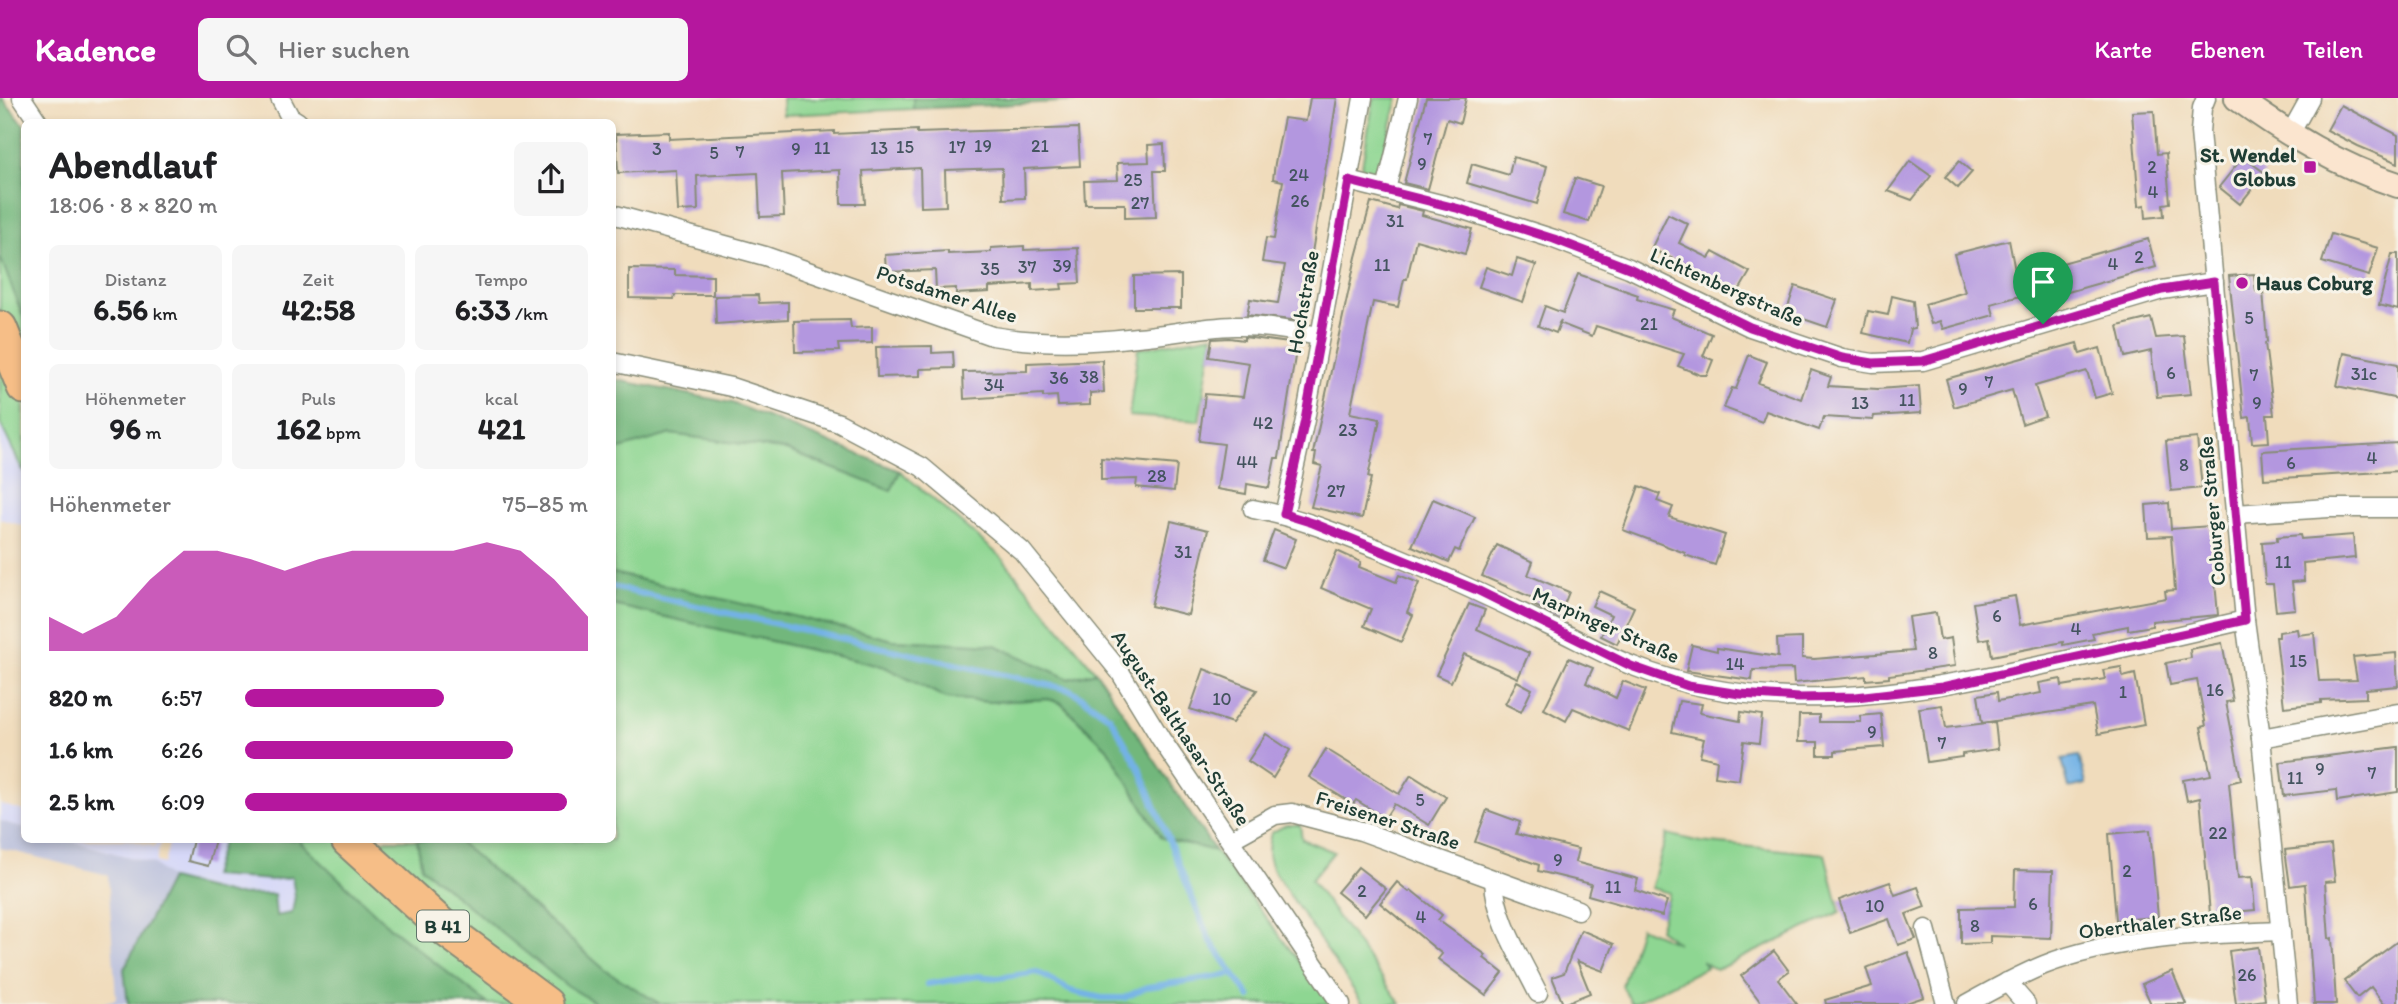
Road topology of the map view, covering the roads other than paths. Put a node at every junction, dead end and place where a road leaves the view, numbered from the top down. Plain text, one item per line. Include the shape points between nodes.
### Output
1 (22, 98) edge
2 (280, 98) edge
3 (1363, 98) edge
4 (1408, 98) edge
5 (2206, 98) edge
6 (2237, 98) edge
7 (2310, 98) edge
8 (36, 119) edge
9 (293, 119) edge
10 (2290, 134) junction
11 (1349, 181) junction
12 (2398, 185) edge
13 (1386, 190) junction
14 (616, 215) edge
15 (2214, 282) junction
16 (0, 328) edge
17 (1319, 336) junction
18 (616, 363) edge
19 (21, 380) edge
20 (2398, 508) edge
21 (1253, 509) dead end
22 (1284, 514) junction
23 (2235, 514) junction
24 (2245, 620) junction
25 (2398, 713) edge
26 (2261, 738) junction
27 (1230, 840) junction
28 (351, 843) edge
29 (1494, 880) junction
30 (1578, 910) dead end
31 (1926, 929) dead end
32 (2281, 932) junction
33 (2007, 982) junction
34 (1538, 993) dead end
35 (546, 1004) edge
36 (1341, 1004) edge
37 (1946, 1004) edge
38 (1967, 1004) edge
39 (2026, 1004) edge
40 (2288, 1004) edge

1 - 8 street
2 - 9 street
3 - 11 street, Hochstraße
4 - 13 street
5 - 15 street, Coburger Straße via 2200,132
6 - 10 main road
7 - 10 street
10 - 12 main road via 2369,176
11 - 13 street, Lichtenbergstraße
11 - 17 street, Hochstraße
13 - 15 street, Lichtenbergstraße via 1554,239 1629,268 1750,327 1842,358 1873,363 1923,361 2162,290
14 - 17 street, Potsdamer Allee via 765,256 992,336 1021,341 1111,340 1236,326
15 - 23 street, Coburger Straße
16 - 19 highway
17 - 22 street, Hochstraße
18 - 27 street, August-Balthasar-Straße via 731,387 839,423 922,467 1022,551 1120,672
20 - 23 street
21 - 22 street, Marpinger Straße
22 - 24 street, Marpinger Straße via 1477,590 1631,666 1688,686 1740,694 1856,697 1942,687
23 - 24 street, Coburger Straße
24 - 26 street, Coburger Straße
25 - 26 street
26 - 32 street, Coburger Straße
27 - 29 street, Freisener Straße via 1275,815 1292,813 1362,831
27 - 36 street, August-Balthasar-Straße
28 - 35 highway, B 41 via 449,932
29 - 30 street, Freisener Straße
29 - 34 street via 1497,904
31 - 37 street
32 - 33 street, Oberthaler Straße via 2212,934 2096,949 2045,964
32 - 40 street, Coburger Straße
33 - 38 street, Oberthaler Straße
33 - 39 street

